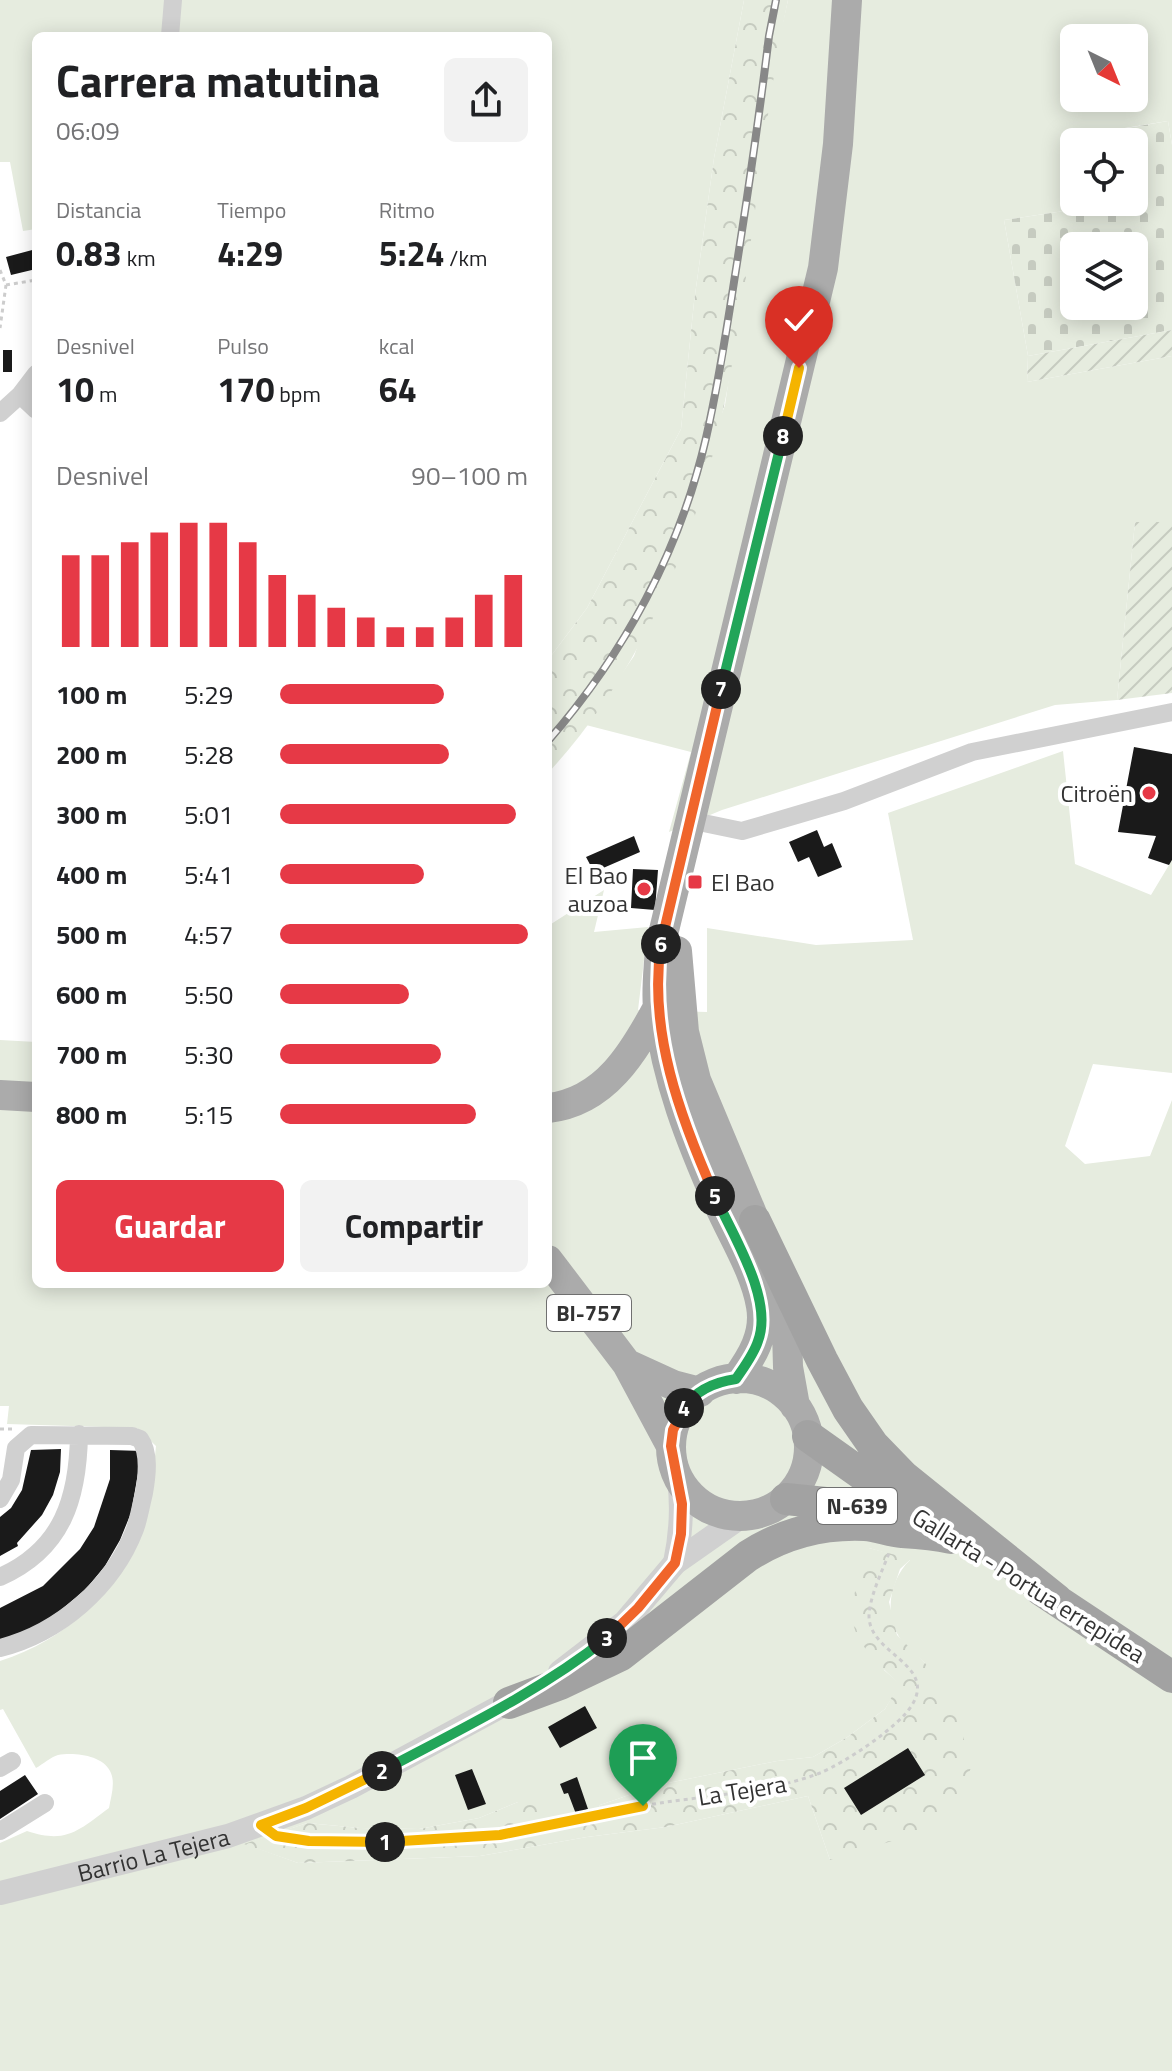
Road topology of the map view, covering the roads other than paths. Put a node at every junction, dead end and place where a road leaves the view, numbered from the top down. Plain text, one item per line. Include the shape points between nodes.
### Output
1 (173, 0) edge
2 (847, 0) edge
3 (170, 32) edge
4 (32, 379) edge
5 (20, 395) junction
6 (32, 406) edge
7 (0, 413) edge
8 (1172, 712) edge
9 (689, 820) junction
10 (680, 865) junction
11 (658, 1007) junction
12 (0, 1095) edge
13 (32, 1097) edge
14 (552, 1107) edge
15 (755, 1221) junction
16 (552, 1265) edge
17 (627, 1364) junction
18 (736, 1379) junction
19 (700, 1392) junction
20 (795, 1406) junction
21 (79, 1434) junction
22 (808, 1436) junction
23 (671, 1446) junction
24 (679, 1480) junction
25 (0, 1499) edge
26 (786, 1499) junction
27 (742, 1516) junction
28 (925, 1533) junction
29 (675, 1563) junction
30 (0, 1577) edge
31 (1057, 1600) junction
32 (0, 1648) edge
33 (1172, 1677) edge
34 (509, 1703) junction
35 (45, 1803) dead end
36 (0, 1831) edge
37 (0, 1893) edge

1 - 3 street
2 - 9 main road via 823,268
4 - 5 street
5 - 6 street
5 - 7 street
8 - 9 street via 972,752 844,801 742,831
9 - 10 main road
10 - 11 main road via 660,947
10 - 15 main road via 677,962 684,1032 707,1111
11 - 14 main road via 615,1076
11 - 18 main road via 671,1077 695,1149 761,1307 759,1341
12 - 13 main road
15 - 20 main road via 783,1307
15 - 31 highway via 828,1373 873,1445 903,1476
16 - 17 main road, BI-757
17 - 19 main road, BI-757
17 - 23 main road, BI-757
18 - 19 main road
18 - 20 main road via 769,1385
19 - 23 main road via 679,1415
20 - 22 main road
21 - 25 street via 24,1439 16,1448 11,1480
21 - 30 street via 76,1479 61,1524 28,1561
21 - 32 street via 132,1436 144,1444 145,1487 135,1529 118,1563 74,1611 45,1631
22 - 26 main road via 805,1470
22 - 28 highway, Gallarta - Portua errepidea / N-639
23 - 24 main road
24 - 27 main road via 705,1507
24 - 29 street via 682,1519
26 - 27 main road
26 - 28 highway, Gallarta - Portua errepidea / N-639 via 855,1506
27 - 29 street
28 - 31 highway, Gallarta - Portua errepidea / N-639
28 - 34 highway via 828,1526 769,1543 621,1655
29 - 34 street, Barrio La Tejera via 606,1638
31 - 33 highway, Gallarta - Portua errepidea / N-639
34 - 37 street, Barrio La Tejera via 351,1787 261,1825
35 - 36 street

